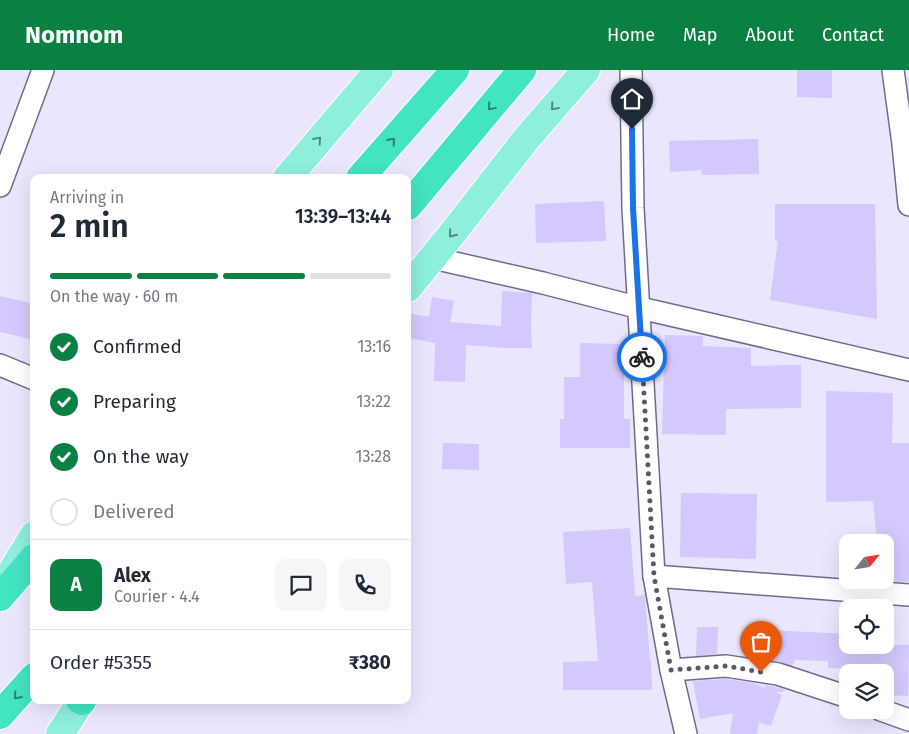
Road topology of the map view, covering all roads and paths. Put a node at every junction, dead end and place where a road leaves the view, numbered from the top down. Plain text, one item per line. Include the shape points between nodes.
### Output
1 (43, 70) edge
2 (379, 70) edge
3 (455, 70) edge
4 (522, 70) edge
5 (586, 70) edge
6 (631, 70) edge
7 (893, 70) edge
8 (290, 174) edge
9 (364, 174) edge
10 (0, 186) edge
11 (411, 202) edge
12 (909, 205) edge
13 (433, 258) junction
14 (411, 284) edge
15 (640, 308) junction
16 (0, 365) edge
17 (909, 370) edge
18 (30, 377) edge
19 (30, 542) edge
20 (30, 563) edge
21 (654, 576) junction
22 (0, 593) edge
23 (909, 596) edge
24 (0, 597) edge
25 (671, 670) junction
26 (30, 681) edge
27 (839, 695) edge
28 (79, 704) edge
29 (0, 715) edge
30 (894, 715) edge
31 (909, 720) edge
32 (60, 734) edge
33 (686, 734) edge

1 - 10 street
8 -> 2 main road
9 -> 3 highway
4 -> 11 highway
5 -> 13 main road via 527,138
6 - 15 street via 633,208
7 - 12 street
13 - 14 main road
13 - 15 street
15 - 17 street
15 - 21 street
16 - 18 street
19 - 22 main road
20 - 24 highway
21 - 23 street
21 - 25 street
25 - 27 street via 726,666 778,674
25 - 33 street
26 -> 29 highway
28 - 32 main road
30 - 31 street

